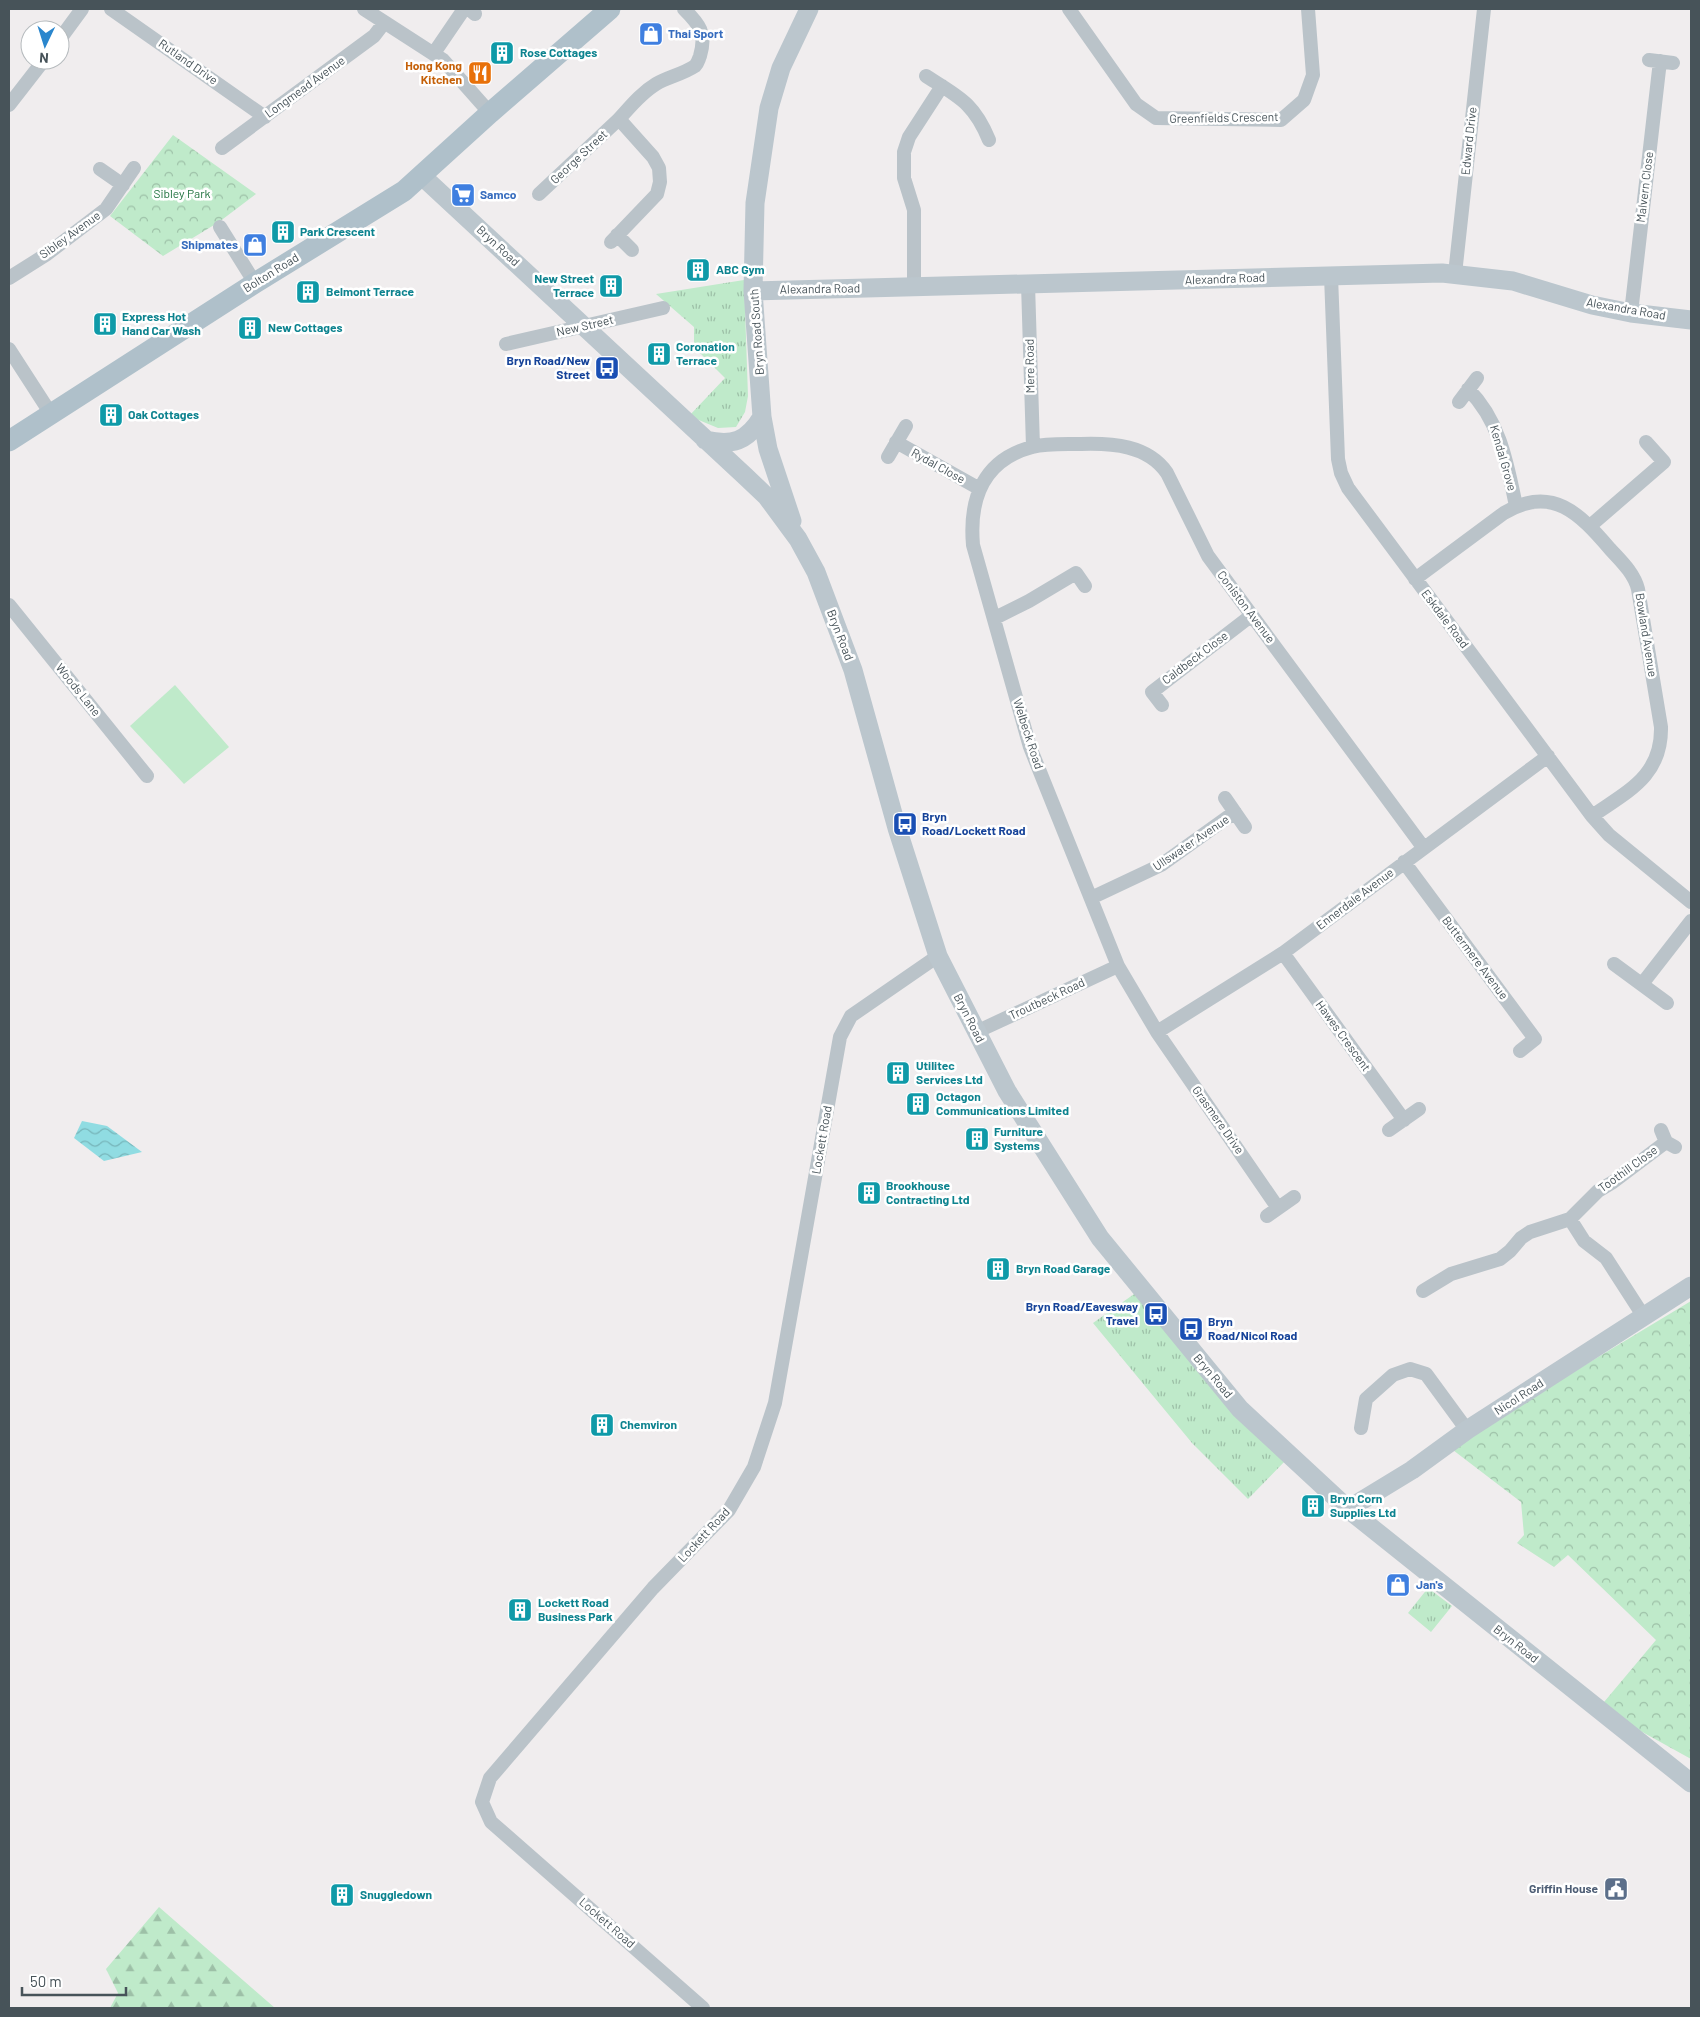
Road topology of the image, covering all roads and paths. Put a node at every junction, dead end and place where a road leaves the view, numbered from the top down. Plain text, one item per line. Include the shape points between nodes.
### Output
1 (82, 9) edge
2 (111, 9) edge
3 (364, 9) edge
4 (610, 9) edge
5 (684, 9) edge
6 (809, 9) edge
7 (1069, 9) edge
8 (1308, 9) edge
9 (1484, 9) edge
10 (470, 10) edge
11 (384, 23) junction
12 (70, 25) edge
13 (434, 53) junction
14 (1661, 61) dead end
15 (35, 70) edge
16 (926, 76) dead end
17 (942, 86) junction
18 (11, 97) edge
19 (490, 113) junction
20 (265, 117) junction
21 (619, 119) junction
22 (989, 140) dead end
23 (222, 148) dead end
24 (134, 168) dead end
25 (100, 169) dead end
26 (422, 176) junction
27 (123, 185) junction
28 (539, 194) dead end
29 (220, 226) dead end
30 (632, 250) dead end
31 (1454, 274) junction
32 (1331, 276) junction
33 (9, 278) edge
34 (254, 284) junction
35 (1028, 284) junction
36 (914, 287) junction
37 (753, 291) junction
38 (664, 308) dead end
39 (1630, 313) junction
40 (1691, 320) edge
41 (584, 326) junction
42 (506, 344) dead end
43 (9, 349) edge
44 (1476, 378) dead end
45 (1468, 390) junction
46 (1459, 402) dead end
47 (51, 414) junction
48 (762, 417) junction
49 (906, 426) dead end
50 (9, 440) edge
51 (705, 440) junction
52 (896, 442) junction
53 (1646, 442) dead end
54 (1033, 446) junction
55 (888, 457) dead end
56 (980, 489) junction
57 (1516, 506) junction
58 (1590, 526) junction
59 (798, 539) junction
60 (1416, 579) junction
61 (1085, 586) dead end
62 (9, 604) edge
63 (1252, 615) junction
64 (995, 618) junction
65 (1162, 705) dead end
66 (1548, 756) junction
67 (147, 776) dead end
68 (1225, 798) dead end
69 (1235, 812) junction
70 (1592, 816) junction
71 (1245, 826) dead end
72 (1423, 847) junction
73 (1404, 862) junction
74 (1091, 898) junction
75 (1691, 902) edge
76 (1691, 921) edge
77 (1283, 953) junction
78 (938, 956) junction
79 (1614, 964) dead end
80 (1118, 966) junction
81 (1642, 984) junction
82 (1667, 1003) dead end
83 (976, 1032) junction
84 (1157, 1032) junction
85 (1520, 1051) dead end
86 (1419, 1109) dead end
87 (1404, 1120) junction
88 (1389, 1130) dead end
89 (1667, 1139) dead end
90 (1294, 1197) dead end
91 (1570, 1219) junction
92 (1691, 1286) edge
93 (1422, 1293) dead end
94 (1644, 1317) junction
95 (1361, 1428) dead end
96 (1467, 1430) junction
97 (1348, 1509) junction
98 (1691, 1783) edge
99 (703, 2008) edge

1 - 12 street
2 - 20 street, Rutland Drive
3 - 11 street
4 - 19 main road, Bolton Road
5 - 21 street, George Street via 698,24 703,36 698,64 655,85
6 - 37 main road, Bryn Road South via 781,68 769,108 756,203
7 - 8 street, Greenfields Crescent via 1136,104 1156,118 1281,120 1304,100 1313,75
9 - 31 street, Edward Drive
10 - 13 street
11 - 13 street
11 - 20 street, Longmead Avenue via 374,36
13 - 19 street
14 - 39 street, Malvern Close
15 - 18 street
16 - 17 street
17 - 22 street via 966,101
17 - 36 street via 909,137 904,152 904,178 914,210
19 - 26 main road, Bolton Road
20 - 23 street, Longmead Avenue
21 - 28 street, George Street
21 - 30 street via 659,168 657,194 614,238
24 - 27 street, Sibley Avenue
25 - 27 street
26 - 34 main road, Bolton Road via 388,202
26 - 41 main road, Bryn Road
27 - 33 street, Sibley Avenue via 106,209
29 - 34 street
31 - 32 main road, Alexandra Road
31 - 39 main road, Alexandra Road via 1513,281
32 - 35 main road, Alexandra Road
32 - 60 street, Eskdale Road via 1340,473
34 - 47 main road, Bolton Road
35 - 36 main road, Alexandra Road
35 - 54 street, Mere Road
36 - 37 main road, Alexandra Road
37 - 48 main road, Bryn Road South
38 - 41 street, New Street
39 - 40 main road, Alexandra Road
41 - 42 street, New Street
41 - 51 main road, Bryn Road
43 - 47 street
44 - 45 street
45 - 46 street
45 - 57 street, Kendal Grove via 1485,408 1497,430
47 - 50 main road, Bolton Road
48 - 51 main road via 756,428 735,442 724,444
48 - 59 main road, Bryn Road South via 768,449
49 - 52 street, Rydal Close
51 - 59 main road, Bryn Road via 767,497
52 - 55 street, Rydal Close
52 - 56 street, Rydal Close
53 - 58 street via 1664,462
54 - 56 street, Welbeck Road via 1001,463
54 - 63 street, Coniston Avenue via 1116,445 1158,461 1208,556
56 - 64 street, Welbeck Road via 973,510 973,545
57 - 58 street, Bowland Avenue via 1537,501 1555,503 1572,510
57 - 60 street, Bowland Avenue
58 - 70 street, Bowland Avenue via 1636,581 1661,727 1657,757 1648,774
59 - 78 main road, Bryn Road via 816,572 853,670 897,828
60 - 66 street, Eskdale Road
61 - 64 street via 1076,573
62 - 67 street, Woods Lane
63 - 65 street, Caldbeck Close via 1152,692
63 - 72 street, Coniston Avenue
64 - 74 street, Welbeck Road via 1030,747
66 - 70 street, Eskdale Road
66 - 72 street, Ennerdale Avenue
68 - 69 street, Ullswater Avenue
69 - 71 street, Ullswater Avenue
69 - 74 street, Ullswater Avenue via 1162,865
70 - 75 street, Eskdale Road via 1610,835
72 - 73 street, Ennerdale Avenue
73 - 77 street, Ennerdale Avenue
73 - 85 street, Buttermere Avenue via 1535,1039
74 - 80 street, Welbeck Road
76 - 81 street
77 - 84 street, Ennerdale Avenue
77 - 87 street, Hawes Crescent
78 - 83 main road, Bryn Road
78 - 99 street, Lockett Road via 850,1016 840,1037 775,1403 754,1466 729,1510 650,1592 490,1778 482,1802 491,1822
79 - 81 street
80 - 83 street, Troutbeck Road
80 - 84 street, Welbeck Road
81 - 82 street
83 - 97 main road, Bryn Road via 1007,1091 1100,1238 1240,1408
84 - 90 street, Grasmere Drive via 1273,1212
86 - 87 street
87 - 88 street
89 - 91 street, Toothill Close via 1598,1191
91 - 93 street, Toothill Close via 1530,1232 1500,1258 1450,1274
91 - 94 street via 1584,1240 1606,1258
92 - 94 main road, Nicol Road
94 - 96 main road, Nicol Road
95 - 96 street via 1366,1399 1393,1375 1410,1369 1426,1374
96 - 97 main road, Nicol Road via 1412,1470
97 - 98 main road, Bryn Road

